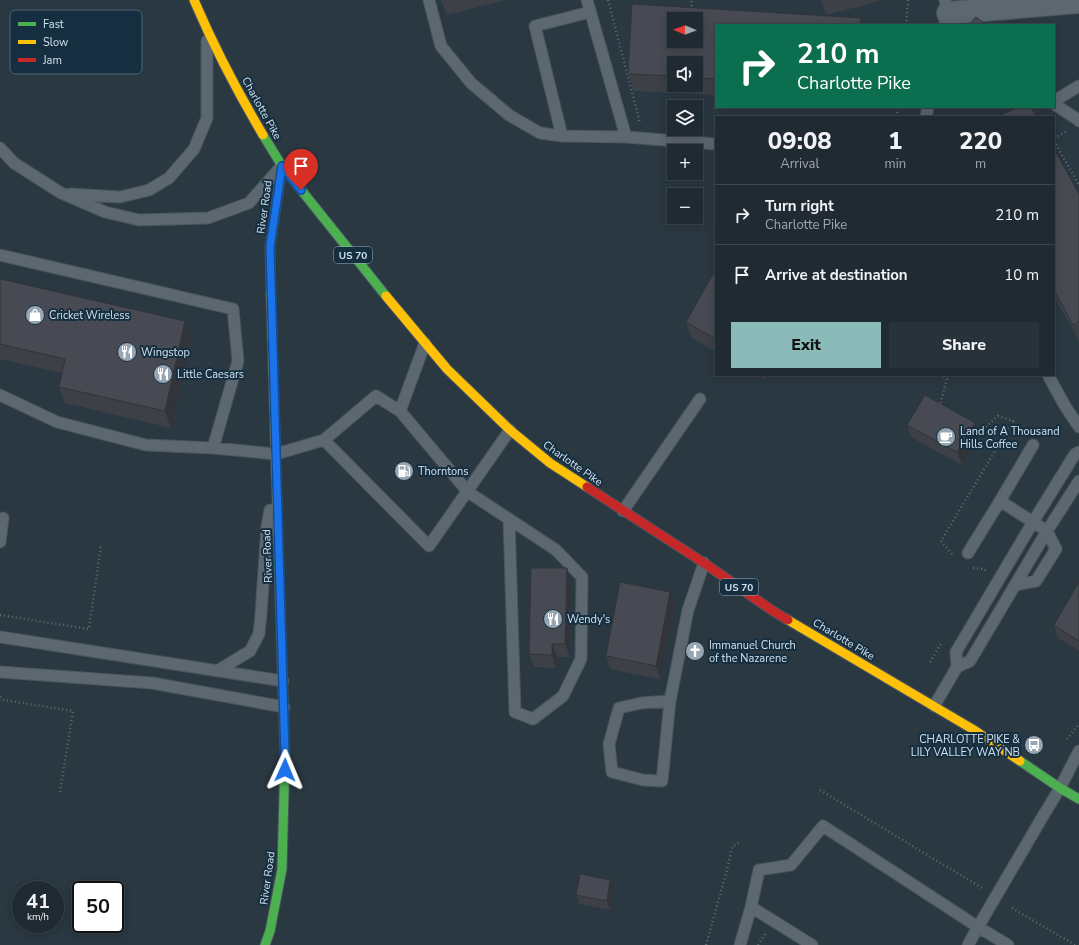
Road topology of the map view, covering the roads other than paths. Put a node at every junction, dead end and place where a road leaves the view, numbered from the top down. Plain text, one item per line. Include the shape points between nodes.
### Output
1 (194, 0) edge
2 (429, 0) edge
3 (587, 0) edge
4 (1068, 2) edge
5 (590, 12) junction
6 (946, 13) edge
7 (207, 31) junction
8 (1079, 86) edge
9 (1055, 100) edge
10 (1055, 105) edge
11 (1079, 121) edge
12 (562, 136) junction
13 (626, 137) junction
14 (715, 144) edge
15 (0, 148) edge
16 (282, 166) junction
17 (61, 193) junction
18 (0, 255) edge
19 (425, 343) junction
20 (1049, 376) edge
21 (0, 395) edge
22 (700, 399) dead end
23 (400, 411) junction
24 (1079, 426) edge
25 (510, 430) junction
26 (324, 440) junction
27 (1032, 445) dead end
28 (213, 448) junction
29 (1079, 452) edge
30 (276, 454) junction
31 (277, 468) junction
32 (1079, 481) edge
33 (468, 492) junction
34 (1000, 501) junction
35 (622, 511) junction
36 (4, 518) dead end
37 (509, 519) junction
38 (1033, 522) junction
39 (1047, 531) junction
40 (0, 542) edge
41 (968, 553) dead end
42 (704, 563) junction
43 (1015, 584) junction
44 (0, 637) edge
45 (957, 667) junction
46 (218, 671) junction
47 (0, 672) edge
48 (283, 681) junction
49 (670, 701) junction
50 (934, 706) junction
51 (284, 707) junction
52 (1079, 751) edge
53 (1060, 788) junction
54 (1079, 799) edge
55 (751, 907) junction
56 (978, 927) junction
57 (265, 945) edge
58 (740, 945) edge
59 (812, 945) edge
60 (968, 945) edge
61 (1008, 945) edge

1 - 7 main road, Charlotte Pike / US 70
2 - 12 lane via 441,46 471,83 508,115 540,133
3 - 5 lane
4 - 6 street
5 - 12 lane via 535,26
5 - 13 lane
7 - 16 main road, Charlotte Pike / US 70 via 242,99
7 - 17 lane via 206,118 194,149 169,178 149,190 120,197
8 - 9 lane
10 - 11 lane
12 - 13 lane
13 - 14 lane
15 - 17 lane via 14,162
16 - 17 lane via 250,203 208,218 139,220 105,212
16 - 19 main road, Charlotte Pike / US 70
16 - 30 main road, River Road via 270,247
18 - 28 lane via 233,309 238,361
19 - 23 lane
19 - 25 main road, Charlotte Pike / US 70 via 447,369
20 - 24 lane
21 - 28 lane via 57,422 146,445
22 - 35 lane
23 - 26 lane via 376,396
23 - 33 lane
25 - 33 lane
25 - 35 main road, Charlotte Pike / US 70 via 550,463
26 - 30 lane
26 - 33 lane via 429,546
27 - 34 lane
28 - 30 lane
29 - 38 lane
30 - 31 main road, River Road
31 - 46 lane via 267,526 259,634 250,652
31 - 48 main road, River Road
32 - 39 lane
33 - 37 lane
34 - 38 lane
34 - 41 lane
35 - 42 main road, Charlotte Pike / US 70
36 - 40 lane
37 - 37 lane via 515,712 533,719 563,696 581,659 582,577 556,550
38 - 39 lane
38 - 45 lane via 956,652
39 - 43 lane
39 - 43 lane via 1056,549 1036,581
42 - 49 lane via 688,610
42 - 50 main road, Charlotte Pike / US 70 via 773,611
43 - 45 lane via 970,661
44 - 46 lane
45 - 50 lane
46 - 48 lane
47 - 51 lane via 152,683
48 - 51 main road, River Road
49 - 49 lane via 662,781 643,780 612,772 609,744 619,708
50 - 53 main road, Charlotte Pike / US 70
51 - 57 main road, River Road via 282,869
52 - 53 lane
53 - 54 main road, Charlotte Pike / US 70
53 - 56 lane
55 - 56 lane via 759,870 791,865 823,826
55 - 58 lane
55 - 59 lane
56 - 60 lane
56 - 61 lane

